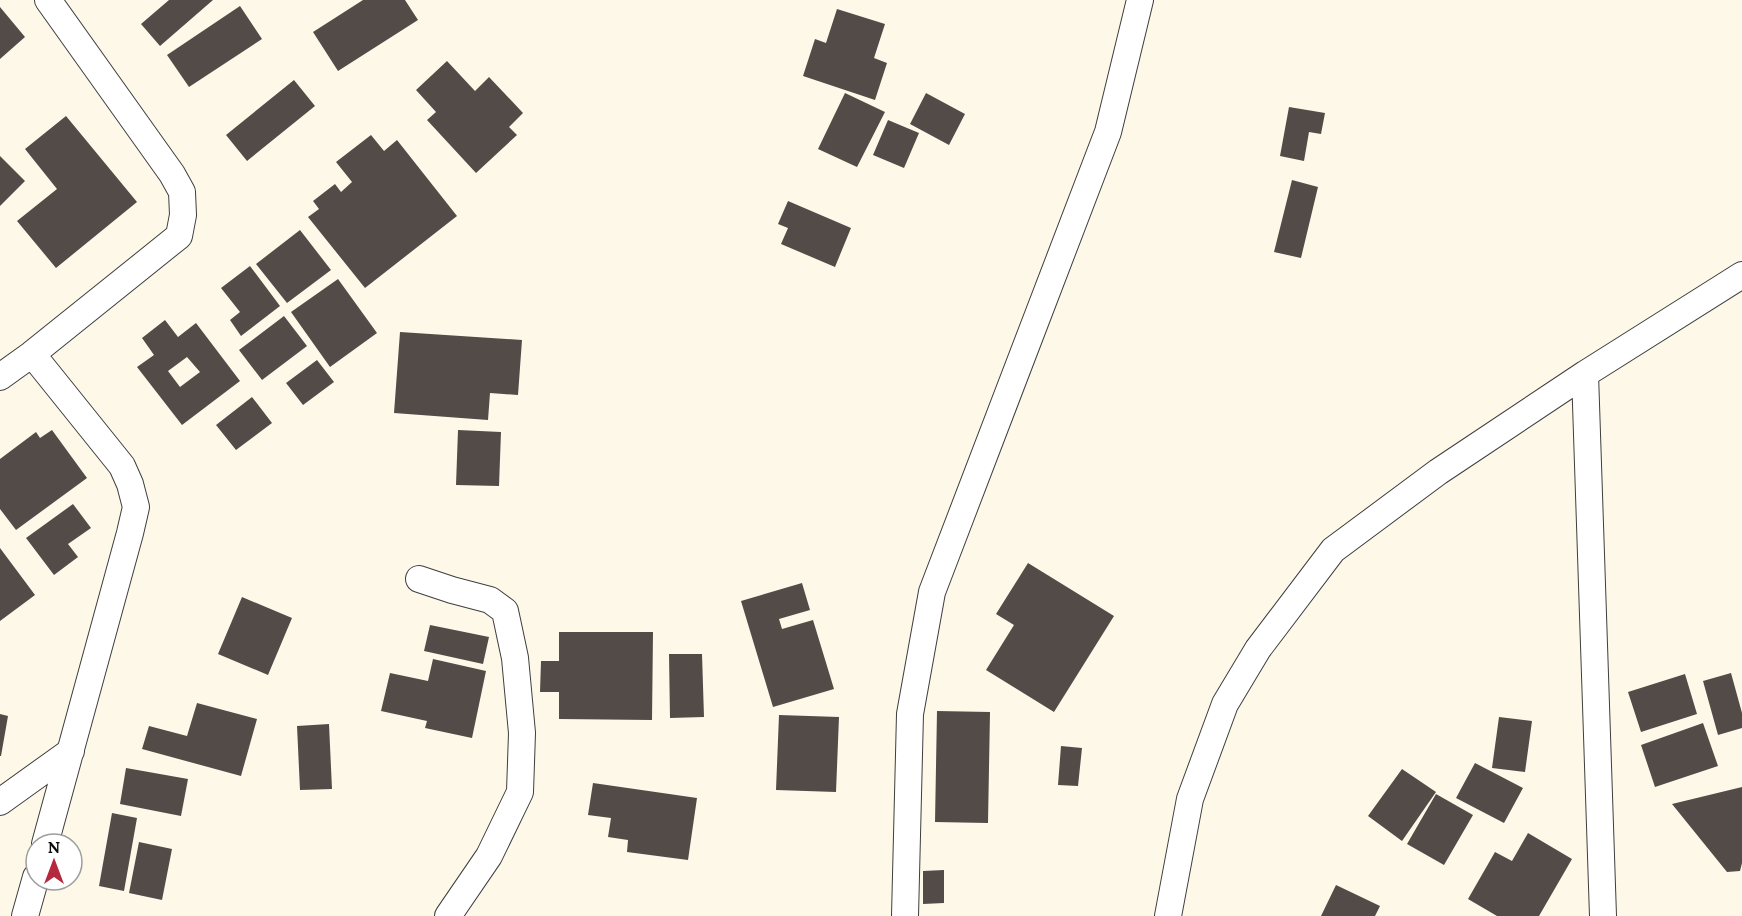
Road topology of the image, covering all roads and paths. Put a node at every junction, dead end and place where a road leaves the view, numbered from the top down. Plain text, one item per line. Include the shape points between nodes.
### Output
1 (48, 0) edge
2 (1140, 0) edge
3 (1742, 275) edge
4 (32, 354) junction
5 (1585, 374) junction
6 (0, 377) edge
7 (419, 579) dead end
8 (71, 751) junction
9 (0, 802) edge
10 (48, 832) edge
11 (32, 892) edge
12 (26, 916) edge
13 (448, 916) edge
14 (905, 916) edge
15 (1168, 916) edge
16 (1603, 916) edge

1 - 4 street via 172,174 182,192 183,215 178,236
2 - 14 street via 1108,132 932,592 910,714
3 - 5 street
4 - 6 street
4 - 8 street via 122,466 136,507
5 - 15 street via 1438,472 1333,550 1258,649 1225,704 1190,799
5 - 16 street
7 - 13 street via 490,600 505,610 515,658 522,733 520,792 489,856
8 - 9 street
8 - 10 street
11 - 12 street

